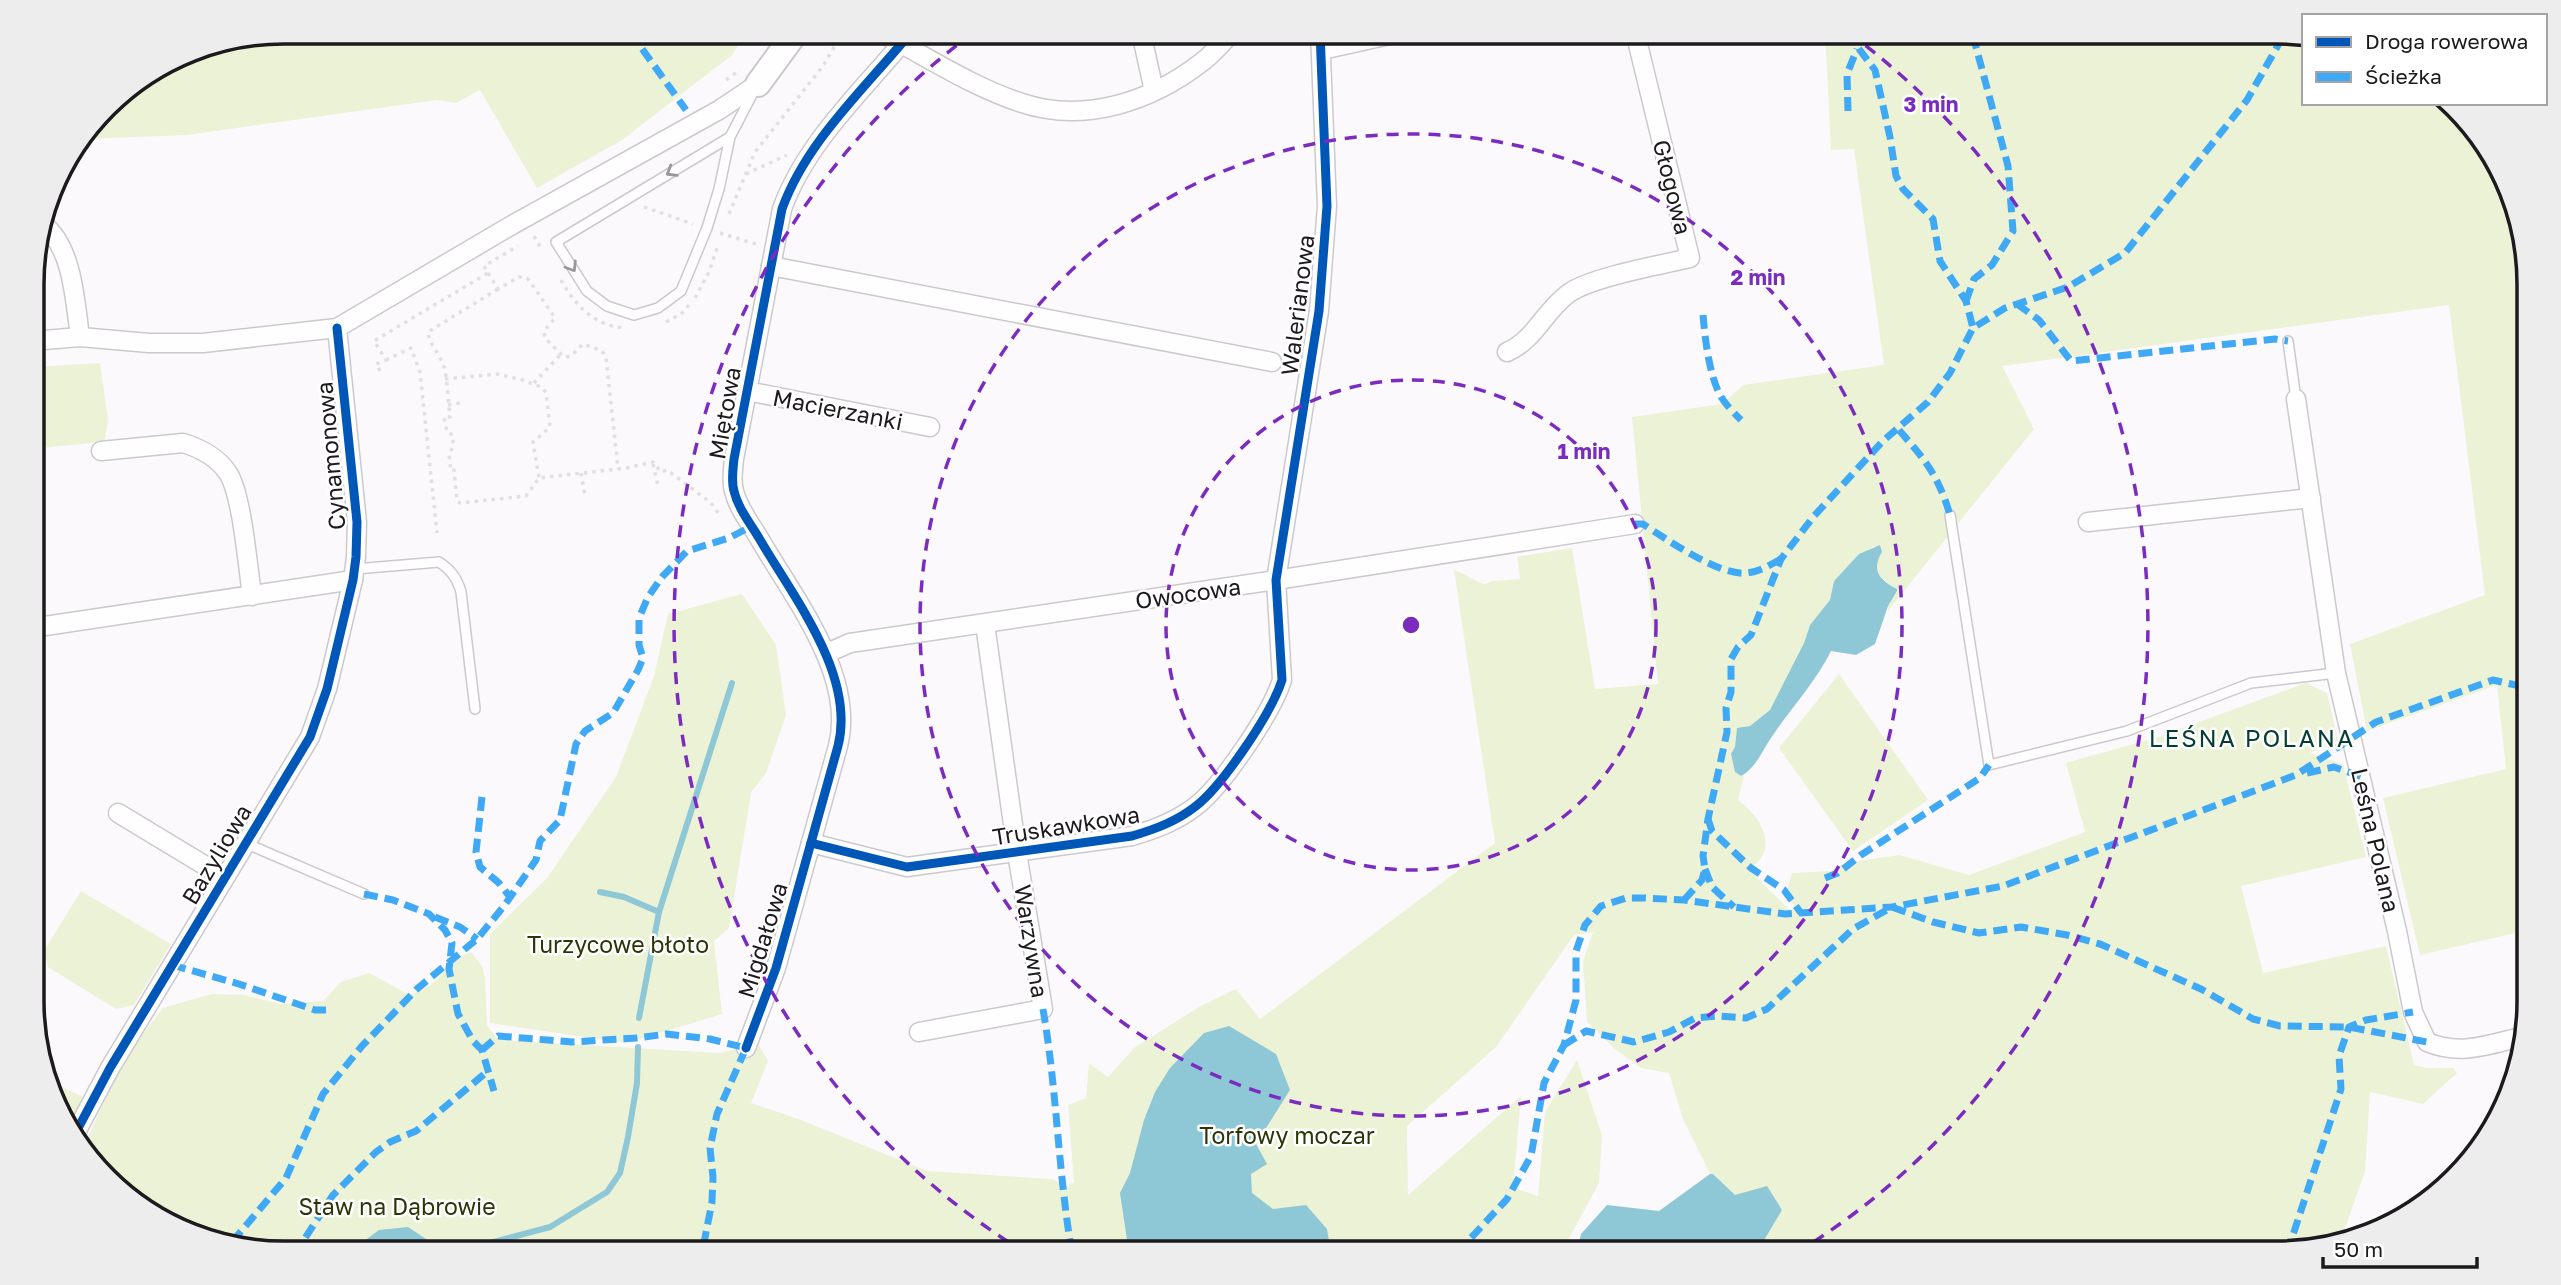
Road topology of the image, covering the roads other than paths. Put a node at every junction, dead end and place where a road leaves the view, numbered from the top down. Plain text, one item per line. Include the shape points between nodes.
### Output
1 (787, 44) edge
2 (899, 44) edge
3 (915, 44) edge
4 (1144, 44) edge
5 (1220, 44) edge
6 (1321, 44) edge
7 (1349, 44) edge
8 (1638, 44) edge
9 (1322, 50) junction
10 (758, 84) junction
11 (1154, 91) junction
12 (730, 137) junction
13 (50, 230) edge
14 (773, 258) junction
15 (337, 328) junction
16 (80, 337) junction
17 (44, 340) edge
18 (2288, 341) dead end
19 (1507, 352) dead end
20 (1272, 362) dead end
21 (747, 391) junction
22 (2296, 399) joint
23 (930, 426) dead end
24 (101, 451) dead end
25 (2311, 498) junction
26 (1950, 515) dead end
27 (2088, 522) dead end
28 (1635, 524) dead end
29 (354, 575) junction
30 (1276, 580) junction
31 (252, 596) junction
32 (985, 624) junction
33 (45, 626) dead end
34 (827, 653) junction
35 (2336, 673) junction
36 (475, 709) dead end
37 (118, 813) dead end
38 (245, 843) junction
39 (811, 843) junction
40 (1017, 853) junction
41 (224, 877) junction
42 (364, 894) dead end
43 (919, 1032) dead end
44 (2514, 1039) edge
45 (746, 1048) dead end
46 (79, 1126) edge

1 - 10 street
2 - 14 street, Miętowa via 796,174 782,209
3 - 11 street via 964,77 1023,104 1075,111 1104,109
4 - 11 street
5 - 11 street via 1203,61
6 - 9 street, Walerianowa
7 - 9 street
8 - 19 street, Głogowa via 1690,258 1576,289 1556,304 1519,347
9 - 30 street, Walerianowa via 1327,206 1320,299
10 - 12 lane
10 - 15 street
12 -> 12 lane via 556,242 587,291 607,306 634,315 658,308 681,291 707,228
13 - 16 street via 70,267
14 - 20 street, Walerianowa
14 - 21 street, Miętowa
15 - 16 street via 203,343
15 - 29 street, Cynamonowa via 357,522
16 - 17 street
18 - 22 lane
21 - 23 street, Macierzanki
21 - 34 street, Miętowa via 733,489
22 - 25 street, Leśna Polana
24 - 31 street via 183,443 220,464 235,489
25 - 27 street
25 - 35 street, Leśna Polana
26 - 35 lane via 1989,765 2127,731 2251,683
28 - 30 street, Owocowa
29 - 31 street
29 - 36 lane via 439,562 449,569 461,592
29 - 38 street, Bazyliowa via 327,690 310,737
30 - 32 street, Owocowa
30 - 40 street, Truskawkowa via 1282,658 1277,695 1254,734 1199,804 1156,829 1132,836
31 - 33 street
32 - 34 street, Owocowa via 850,642
32 - 40 street, Warzywna
34 - 39 street, Miętowa via 842,712 841,735
35 - 44 street, Leśna Polana via 2413,1012 2427,1042 2463,1050
37 - 41 street, Bazyliowa
38 - 41 street, Bazyliowa
38 - 42 lane
39 - 40 street, Truskawkowa via 907,867
39 - 45 street, Migdałowa via 776,968
40 - 43 street, Warzywna via 1043,1009
41 - 46 street, Bazyliowa

